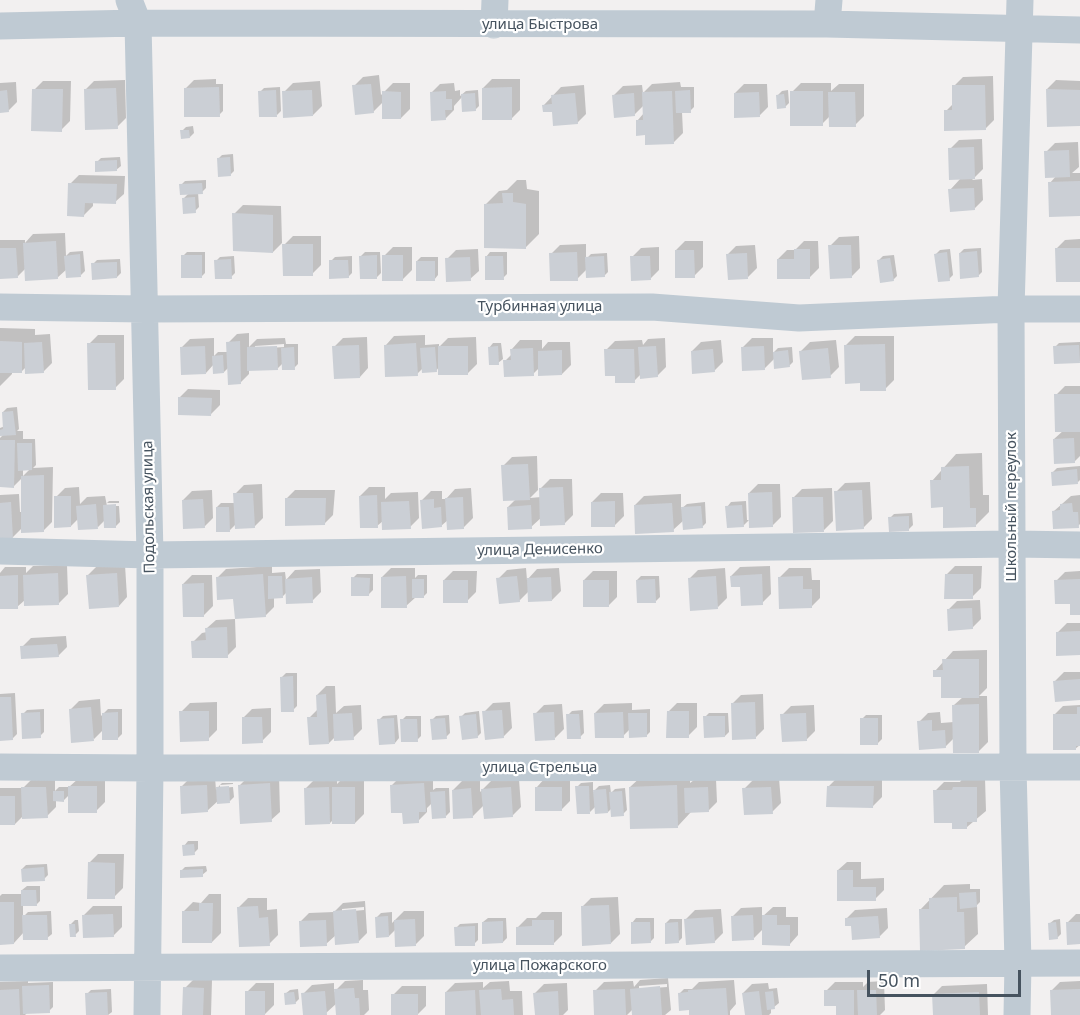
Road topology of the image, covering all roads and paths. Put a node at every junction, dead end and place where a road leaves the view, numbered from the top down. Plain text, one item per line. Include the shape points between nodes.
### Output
1 (1020, 0) edge
2 (133, 12) edge
3 (495, 12) edge
4 (828, 12) edge
5 (0, 26) edge
6 (1019, 28) junction
7 (1080, 30) edge
8 (0, 307) edge
9 (145, 309) junction
10 (1011, 309) junction
11 (1080, 309) edge
12 (1013, 544) junction
13 (1080, 545) edge
14 (0, 551) edge
15 (150, 555) junction
16 (0, 767) edge
17 (1013, 767) junction
18 (1080, 767) edge
19 (150, 768) junction
20 (1018, 963) junction
21 (1080, 963) edge
22 (0, 968) edge
23 (147, 968) junction
24 (147, 1015) edge
25 (1017, 1015) edge

1 - 6 street, Школьный переулок
2 - 3 street, улица Быстрова
2 - 5 street, улица Быстрова
2 - 9 street, Подольская улица
3 - 4 street, улица Быстрова
4 - 6 street, улица Быстрова
6 - 7 street, улица Быстрова
6 - 10 street, Школьный переулок
8 - 9 street, Турбинная улица
9 - 10 street, Турбинная улица via 652,307 800,318
9 - 15 street, Подольская улица
10 - 11 street, Турбинная улица
10 - 12 street, Школьный переулок
12 - 13 street, улица Денисенко
12 - 15 street, улица Денисенко
12 - 17 street, Школьный переулок
14 - 15 street, улица Денисенко
15 - 19 street, Подольская улица
16 - 19 street, улица Стрельца
17 - 18 street, улица Стрельца
17 - 19 street, улица Стрельца
17 - 20 street, Школьный переулок
19 - 23 street, Подольская улица
20 - 21 street, улица Пожарского
20 - 23 street, улица Пожарского
20 - 25 street, Школьный переулок
22 - 23 street, улица Пожарского
23 - 24 street, Подольская улица

